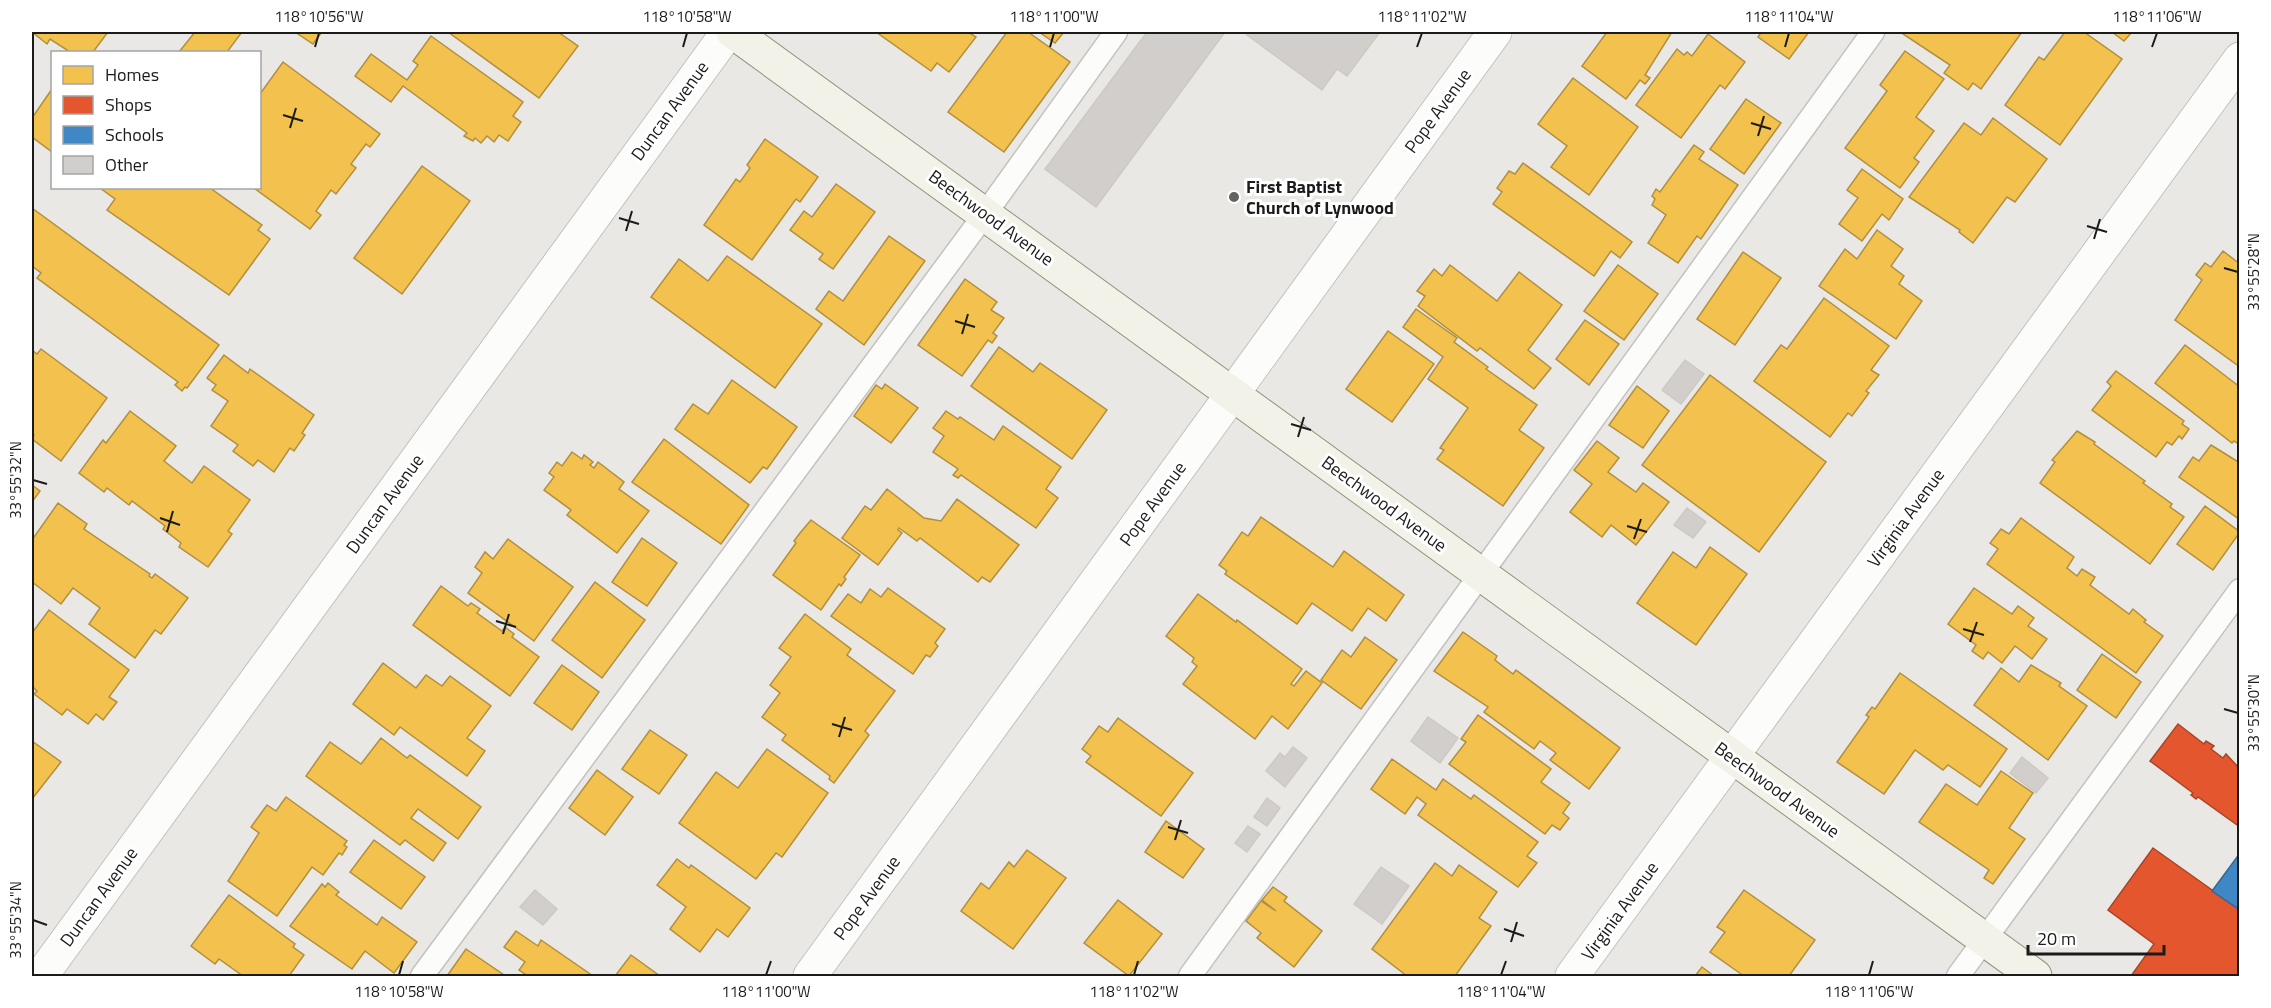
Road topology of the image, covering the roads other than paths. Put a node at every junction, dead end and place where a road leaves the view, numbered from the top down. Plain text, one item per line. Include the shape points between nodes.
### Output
1 (728, 32) edge
2 (734, 32) edge
3 (1116, 32) edge
4 (1495, 32) edge
5 (1873, 32) edge
6 (2240, 59) edge
7 (985, 214) junction
8 (1233, 394) junction
9 (1482, 575) junction
10 (2240, 590) edge
11 (1732, 756) junction
12 (1984, 940) junction
13 (41, 976) edge
14 (422, 976) edge
15 (810, 976) edge
16 (1190, 976) edge
17 (1572, 976) edge
18 (1958, 976) edge
19 (2035, 976) edge

1 - 13 street, Duncan Avenue
2 - 7 street, Beechwood Avenue
3 - 7 lane
4 - 8 street, Pope Avenue
5 - 9 lane
6 - 11 street, Virginia Avenue
7 - 8 street, Beechwood Avenue
7 - 14 lane
8 - 9 street, Beechwood Avenue
8 - 15 street, Pope Avenue
9 - 11 street, Beechwood Avenue
9 - 16 lane
10 - 12 lane
11 - 12 street, Beechwood Avenue
11 - 17 street, Virginia Avenue
12 - 18 lane
12 - 19 street, Beechwood Avenue

